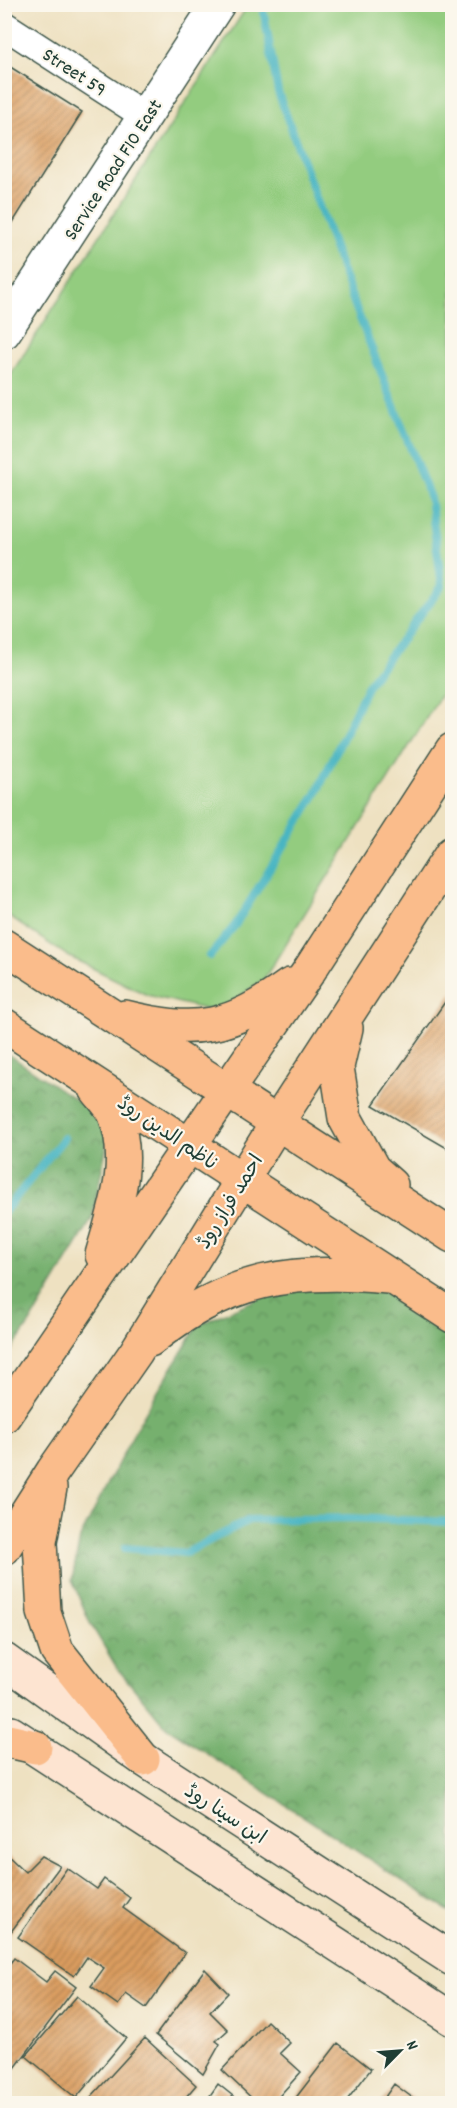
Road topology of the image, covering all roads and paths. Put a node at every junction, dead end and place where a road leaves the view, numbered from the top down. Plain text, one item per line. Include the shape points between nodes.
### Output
1 (218, 4) edge
2 (4, 25) edge
3 (146, 117) junction
4 (4, 332) edge
5 (453, 750) edge
6 (453, 853) edge
7 (4, 946) edge
8 (309, 971) junction
9 (350, 1012) junction
10 (106, 1013) junction
11 (4, 1025) edge
12 (90, 1080) junction
13 (227, 1090) junction
14 (277, 1123) junction
15 (188, 1146) junction
16 (242, 1181) junction
17 (425, 1218) junction
18 (453, 1236) edge
19 (393, 1278) junction
20 (94, 1283) junction
21 (453, 1316) edge
22 (136, 1352) junction
23 (4, 1416) edge
24 (53, 1471) junction
25 (4, 1548) edge
26 (4, 1660) edge
27 (4, 1728) edge
28 (20, 1744) edge
29 (143, 1759) junction
30 (453, 1959) edge
31 (453, 2019) edge

1 - 3 street, Service Road F10 East
2 - 3 street, Street 59
3 - 4 street, Service Road F10 East
5 - 8 main road
6 - 9 main road, احمد فراز روڈ
7 - 10 main road
8 - 10 main road via 256,1009 214,1025 161,1026
8 - 13 main road
9 - 14 main road, احمد فراز روڈ
9 - 17 main road via 337,1067 345,1118 374,1169
10 - 13 main road
11 - 12 main road, ناظم الدین روڈ
12 - 15 main road, ناظم الدین روڈ
12 - 20 main road via 114,1113 124,1153 120,1188
13 - 14 main road
13 - 15 main road
14 - 16 main road, احمد فراز روڈ
14 - 17 main road
15 - 16 main road, ناظم الدین روڈ
15 - 20 main road
16 - 19 main road, ناظم الدین روڈ
16 - 22 main road, احمد فراز روڈ
17 - 18 main road
19 - 21 main road, ناظم الدین روڈ
19 - 22 main road via 336,1272 281,1276 228,1292 179,1317
20 - 23 main road
22 - 24 main road, احمد فراز روڈ
24 - 25 main road, احمد فراز روڈ
24 - 29 main road via 40,1542 44,1612 57,1651
26 - 29 main road, ابن سینا روڈ
27 - 28 main road
28 - 31 main road
29 - 30 main road, ابن سینا روڈ

